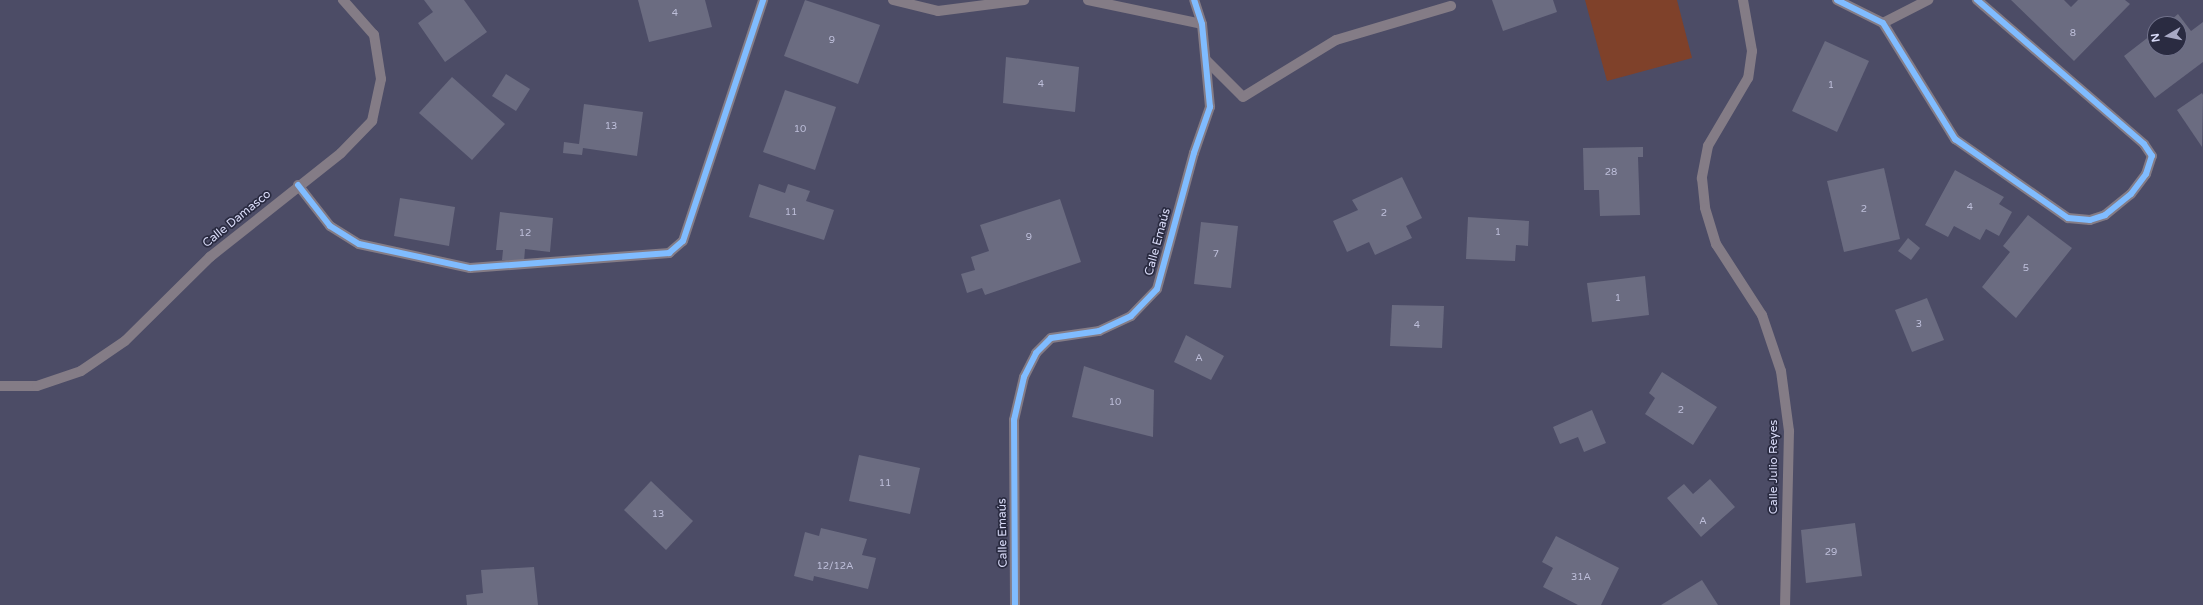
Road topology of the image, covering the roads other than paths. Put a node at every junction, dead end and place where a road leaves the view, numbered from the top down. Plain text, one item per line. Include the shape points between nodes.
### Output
1 (343, 0) edge
2 (762, 0) edge
3 (893, 0) edge
4 (1024, 0) edge
5 (1088, 0) edge
6 (1194, 0) edge
7 (1743, 0) edge
8 (1837, 0) edge
9 (1928, 0) edge
10 (1977, 0) edge
11 (1451, 6) dead end
12 (1883, 23) junction
13 (1202, 24) junction
14 (1206, 60) junction
15 (298, 185) junction
16 (0, 386) edge
17 (1015, 605) edge
18 (1785, 605) edge

1 - 15 street, Calle Damasco via 374,35 381,80 372,121 341,153
2 - 15 street via 683,241 669,254 470,268 359,244 330,226
3 - 4 street via 938,11
5 - 13 street
6 - 13 street, Calle Emaús
7 - 18 street, Calle Julio Reyes via 1752,51 1748,78 1708,146 1702,178 1705,208 1716,244 1762,315 1781,371 1789,431
8 - 12 street
9 - 12 street
10 - 12 street via 2144,144 2152,156 2146,174 2131,194 2105,215 2090,220 2068,218 1955,139
11 - 14 street via 1336,40 1242,98
13 - 14 street, Calle Emaús
14 - 17 street, Calle Emaús via 1210,107 1194,153 1156,289 1131,316 1099,331 1051,338 1036,353 1024,377 1014,420
15 - 16 street, Calle Damasco via 210,257 125,341 82,371 37,386

